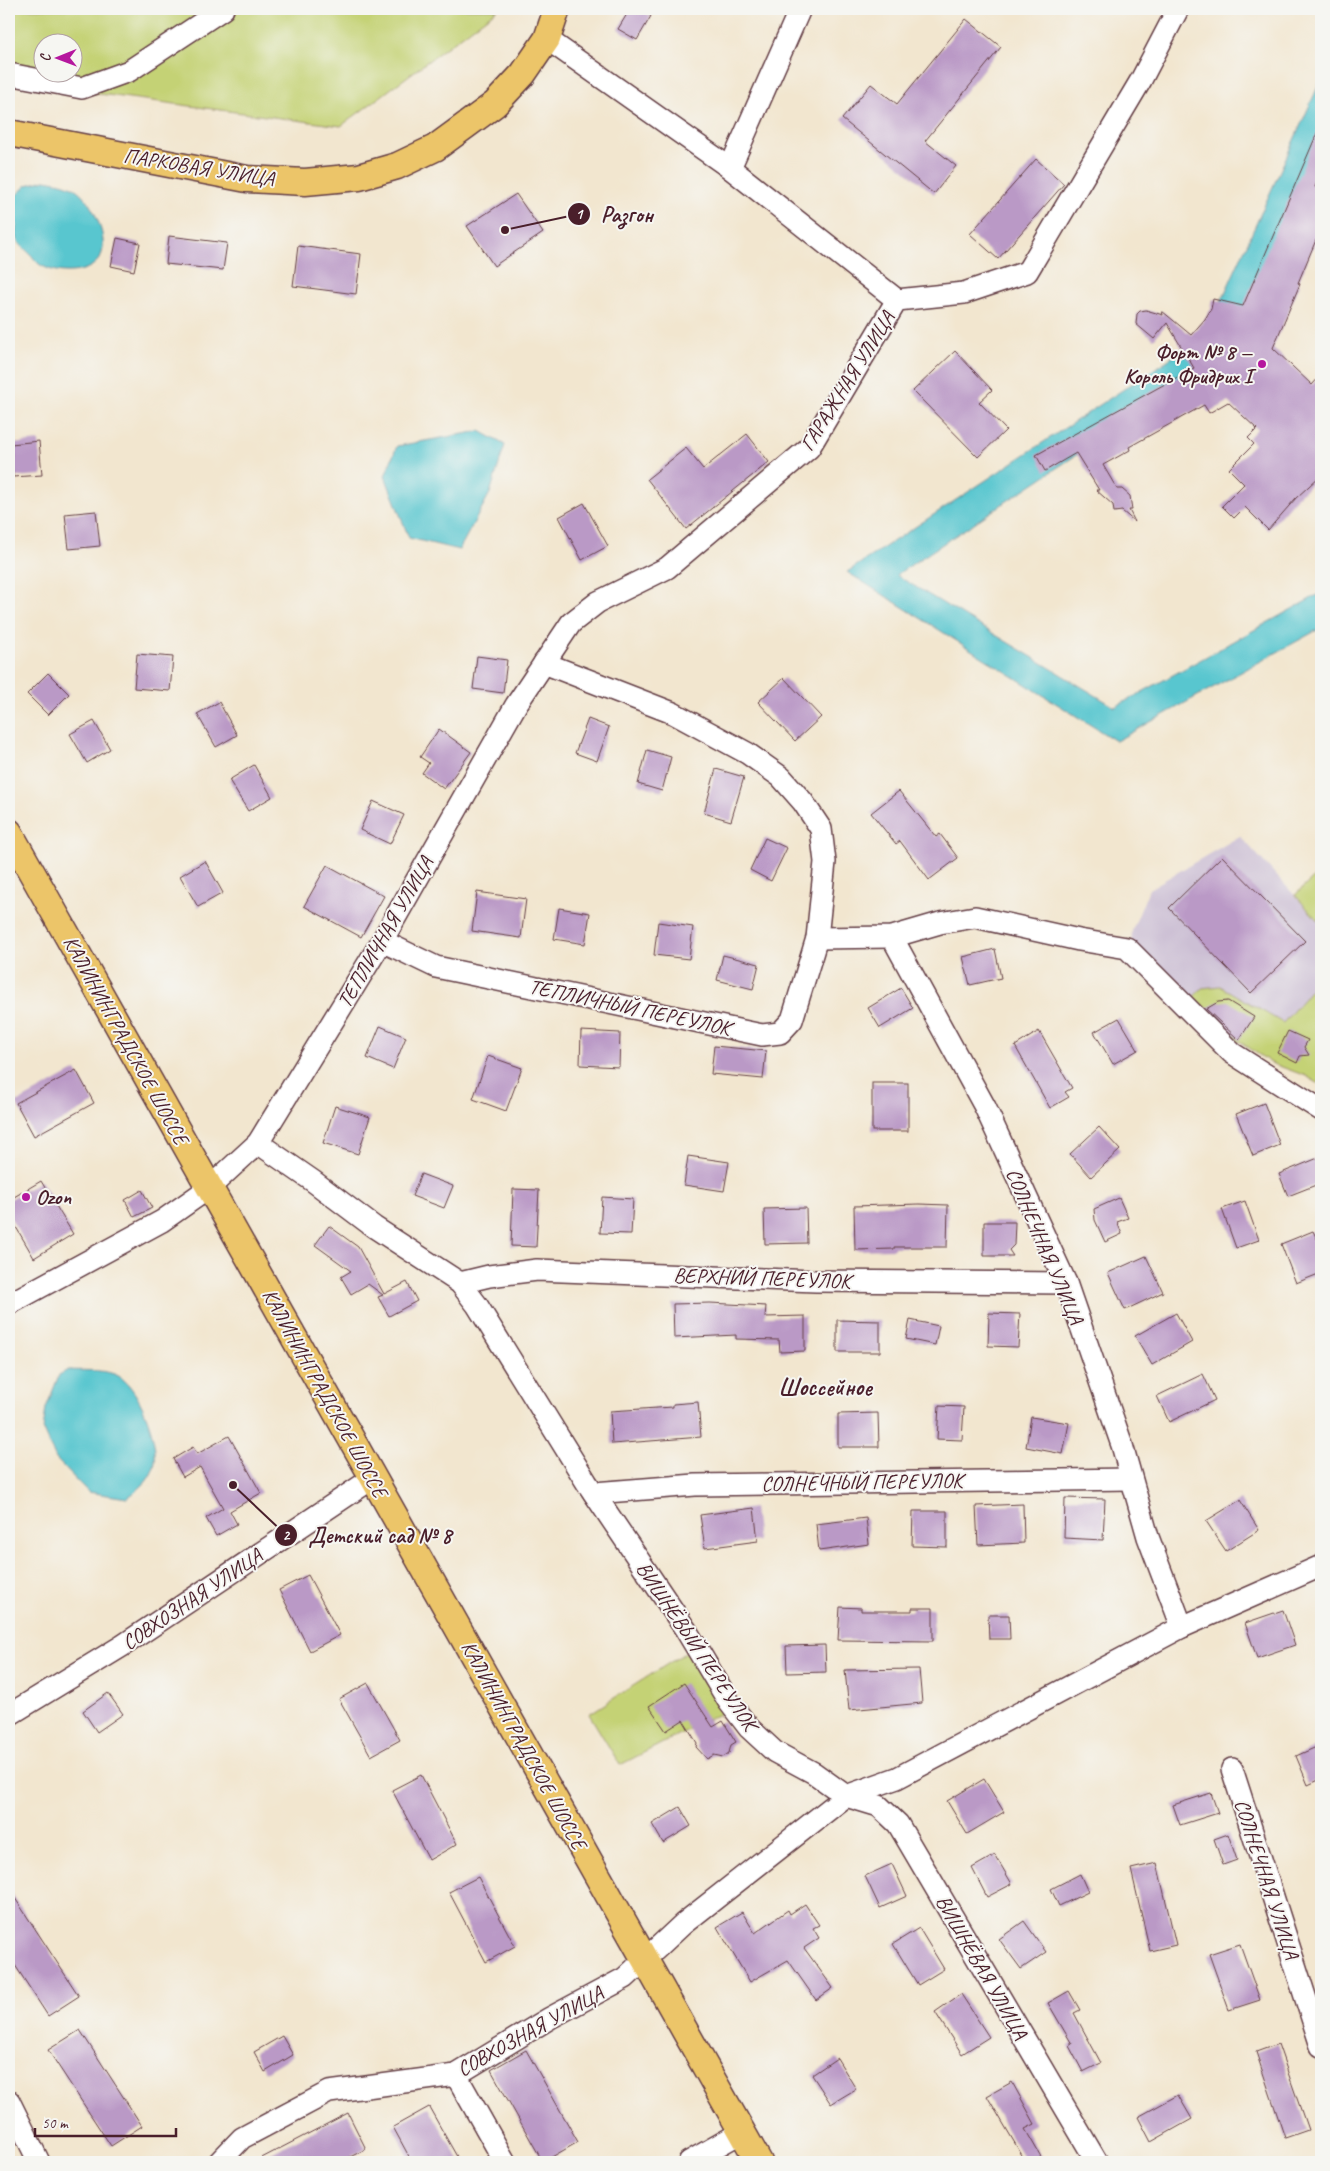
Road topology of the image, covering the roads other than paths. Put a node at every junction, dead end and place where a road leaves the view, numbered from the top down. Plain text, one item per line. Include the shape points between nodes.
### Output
1 (223, 9) edge
2 (557, 9) edge
3 (800, 9) edge
4 (1178, 9) edge
5 (547, 39) junction
6 (9, 74) edge
7 (9, 133) edge
8 (730, 168) junction
9 (897, 300) junction
10 (667, 568) joint
11 (544, 663) junction
12 (9, 832) edge
13 (892, 937) junction
14 (817, 938) junction
15 (382, 941) junction
16 (1321, 1110) edge
17 (258, 1143) junction
18 (209, 1188) junction
19 (1066, 1282) junction
20 (460, 1283) junction
21 (9, 1304) edge
22 (373, 1478) junction
23 (1131, 1479) junction
24 (594, 1493) junction
25 (1321, 1566) edge
26 (1182, 1627) junction
27 (9, 1716) edge
28 (1232, 1769) dead end
29 (846, 1796) junction
30 (645, 1961) junction
31 (1321, 2046) edge
32 (456, 2075) junction
33 (9, 2101) edge
34 (740, 2133) junction
35 (39, 2162) edge
36 (219, 2162) edge
37 (505, 2162) edge
38 (689, 2162) edge
39 (758, 2162) edge
40 (1097, 2162) edge

1 - 6 street via 129,71 82,88
2 - 5 main road, ПАРКОВАЯ УЛИЦА
3 - 8 street
4 - 9 street, ГАРАЖНАЯ УЛИЦА via 1027,272 964,293
5 - 7 main road, ПАРКОВАЯ УЛИЦА via 523,74 495,104 435,148 397,166 359,177 305,182 247,179
5 - 8 street
8 - 9 street
9 - 10 street, ГАРАЖНАЯ УЛИЦА via 809,448
10 - 11 street, ТЕПЛИЧНАЯ УЛИЦА via 598,602 571,623
11 - 14 street via 673,713 781,777 821,828 825,862
11 - 15 street, ТЕПЛИЧНАЯ УЛИЦА via 516,705
12 - 18 main road, КАЛИНИНГРАДСКОЕ ШОССЕ
13 - 14 street
13 - 16 street via 975,917 1127,948 1232,1053
13 - 19 street, СОЛНЕЧНАЯ УЛИЦА via 985,1107
14 - 15 street, ТЕПЛИЧНЫЙ ПЕРЕУЛОК via 792,1020 780,1033 762,1035 436,967
15 - 17 street, ТЕПЛИЧНАЯ УЛИЦА
17 - 18 street, ТЕПЛИЧНАЯ УЛИЦА
17 - 20 street via 374,1227
18 - 21 street via 162,1221
18 - 22 main road, КАЛИНИНГРАДСКОЕ ШОССЕ
19 - 20 street, ВЕРХНИЙ ПЕРЕУЛОК via 816,1281 537,1270
19 - 23 street, СОЛНЕЧНАЯ УЛИЦА
20 - 24 street, ВИШНЁВЫЙ ПЕРЕУЛОК
22 - 27 street, СОВХОЗНАЯ УЛИЦА via 122,1646
22 - 30 main road, КАЛИНИНГРАДСКОЕ ШОССЕ
23 - 24 street, СОЛНЕЧНЫЙ ПЕРЕУЛОК via 695,1484
23 - 26 street, СОЛНЕЧНАЯ УЛИЦА via 1148,1537
24 - 29 street, ВИШНЁВЫЙ ПЕРЕУЛОК via 748,1728 775,1752 814,1773
25 - 26 street, СОВХОЗНАЯ УЛИЦА
26 - 29 street, СОВХОЗНАЯ УЛИЦА via 897,1778
28 - 31 street, СОЛНЕЧНАЯ УЛИЦА
29 - 30 street, СОВХОЗНАЯ УЛИЦА via 683,1924
29 - 40 street, ВИШНЁВАЯ УЛИЦА via 879,1806 898,1824
30 - 32 street, СОВХОЗНАЯ УЛИЦА via 625,1978 550,2018
30 - 34 main road, КАЛИНИНГРАДСКОЕ ШОССЕ
32 - 36 street, СОВХОЗНАЯ УЛИЦА via 329,2092 242,2138
32 - 37 street
33 - 35 street
34 - 38 street
34 - 39 main road, КАЛИНИНГРАДСКОЕ ШОССЕ

